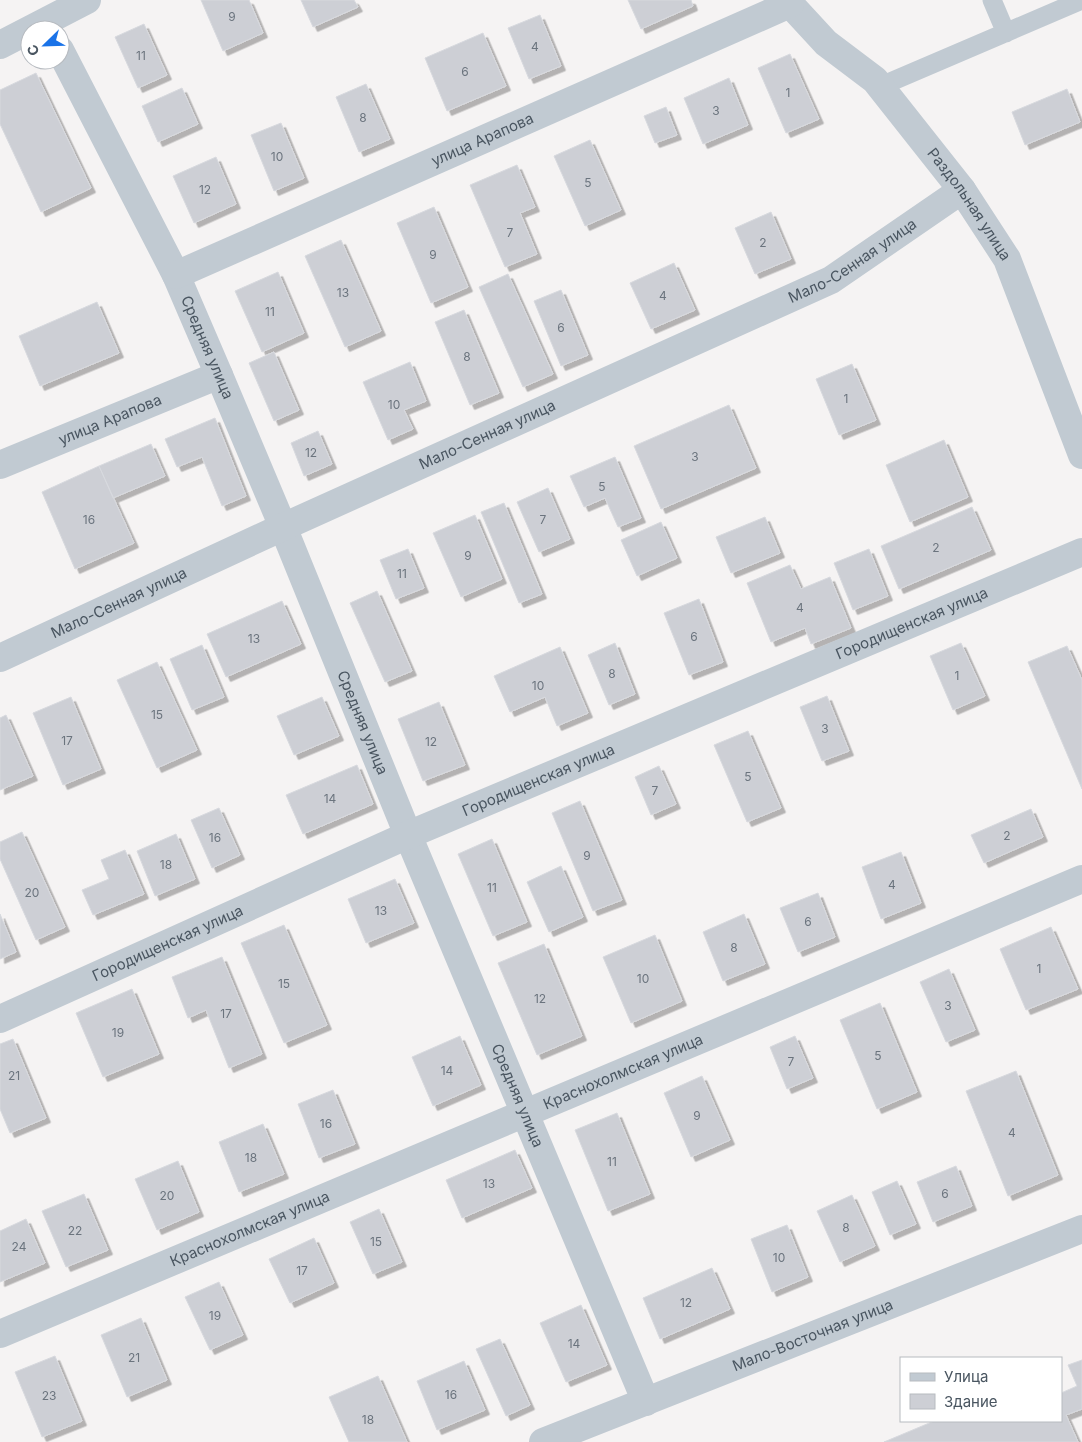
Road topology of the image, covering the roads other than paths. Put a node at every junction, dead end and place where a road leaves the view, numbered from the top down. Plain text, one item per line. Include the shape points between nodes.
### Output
1 (88, 0) edge
2 (992, 0) edge
3 (1082, 0) edge
4 (789, 2) edge
5 (57, 20) edge
6 (1006, 33) junction
7 (20, 37) edge
8 (0, 45) edge
9 (70, 69) edge
10 (880, 86) junction
11 (962, 190) junction
12 (176, 275) junction
13 (219, 376) junction
14 (1082, 454) edge
15 (0, 464) edge
16 (284, 527) junction
17 (1082, 552) edge
18 (0, 658) edge
19 (408, 836) junction
20 (1082, 879) edge
21 (0, 1019) edge
22 (524, 1115) junction
23 (1082, 1229) edge
24 (0, 1334) edge
25 (646, 1402) junction
26 (543, 1442) edge

1 - 5 street
2 - 6 lane
3 - 6 lane
4 - 10 street, Раздольная улица via 826,43
4 - 12 street, улица Арапова
6 - 10 lane
7 - 8 street
9 - 12 street, Средняя улица
10 - 11 street, Раздольная улица
11 - 14 street, Раздольная улица via 1007,259
11 - 16 street, Мало-Сенная улица via 831,280
12 - 13 street, Средняя улица
13 - 15 street, улица Арапова
13 - 16 street, Средняя улица
16 - 18 street, Мало-Сенная улица
16 - 19 street, Средняя улица
17 - 19 street, Городищенская улица
19 - 21 street, Городищенская улица
19 - 22 street, Средняя улица
20 - 22 street, Краснохолмская улица
22 - 24 street, Краснохолмская улица
22 - 25 street, Средняя улица
23 - 25 street, Мало-Восточная улица
25 - 26 street, Мало-Восточная улица

